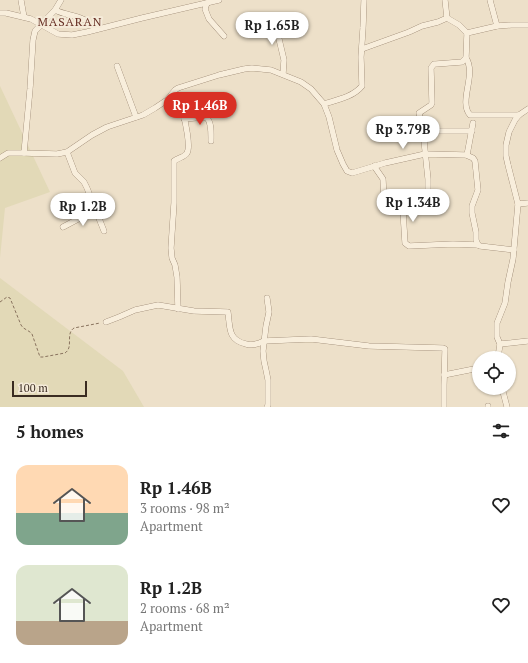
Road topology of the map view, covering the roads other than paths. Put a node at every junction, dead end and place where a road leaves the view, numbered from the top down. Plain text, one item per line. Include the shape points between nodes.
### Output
1 (21, 0) edge
2 (61, 0) edge
3 (219, 0) edge
4 (364, 0) edge
5 (445, 0) edge
6 (490, 0) edge
7 (207, 3) junction
8 (55, 10) junction
9 (0, 13) edge
10 (24, 17) junction
11 (274, 18) dead end
12 (447, 18) junction
13 (85, 20) dead end
14 (41, 25) junction
15 (528, 25) edge
16 (497, 26) junction
17 (467, 33) junction
18 (224, 36) dead end
19 (362, 49) junction
20 (466, 58) junction
21 (117, 66) dead end
22 (283, 74) junction
23 (172, 94) junction
24 (324, 104) junction
25 (528, 109) edge
26 (519, 115) junction
27 (136, 117) junction
28 (184, 119) junction
29 (473, 123) dead end
30 (423, 131) junction
31 (472, 131) junction
32 (211, 141) dead end
33 (67, 152) junction
34 (24, 153) junction
35 (425, 154) junction
36 (467, 155) junction
37 (0, 158) edge
38 (374, 166) junction
39 (428, 202) dead end
40 (528, 203) edge
41 (518, 204) junction
42 (95, 210) junction
43 (63, 227) dead end
44 (104, 231) dead end
45 (478, 245) junction
46 (514, 250) junction
47 (267, 298) dead end
48 (178, 309) junction
49 (106, 322) road end
50 (264, 341) junction
51 (528, 341) edge
52 (500, 344) junction
53 (499, 351) edge
54 (472, 369) edge
55 (444, 375) junction
56 (504, 395) edge
57 (267, 407) edge
58 (444, 407) edge
59 (507, 407) edge

1 - 10 street
2 - 8 street
3 - 7 street
4 - 19 street
5 - 12 street
6 - 16 street
7 - 14 street via 72,35 58,34
7 - 18 street via 209,19
8 - 13 street
8 - 14 street
9 - 10 street
10 - 14 street
11 - 22 street via 284,60
12 - 17 street
12 - 19 street
14 - 34 street via 33,40
15 - 16 street
16 - 17 street
17 - 20 street
19 - 24 street via 362,86 343,98
20 - 26 street via 470,75 466,104 468,113
20 - 30 street via 462,62 434,64 431,68 432,103 419,113
21 - 27 street
22 - 23 street via 260,68 244,68 178,88
22 - 24 street via 311,89
23 - 27 street via 155,108
23 - 28 street
24 - 38 street via 330,117 337,150 347,170 352,173
25 - 26 street
26 - 41 street via 509,132 506,145 506,156
27 - 33 street via 107,127
28 - 32 street via 206,117 210,122
28 - 48 street via 189,149 187,154 174,161 171,248 177,277
29 - 31 street
30 - 31 street
30 - 35 street
31 - 36 street
33 - 34 street
33 - 42 street via 75,173 87,188
34 - 37 street via 8,153
35 - 36 street
35 - 38 street
35 - 39 street
36 - 45 street via 475,161 478,184 472,206
38 - 45 street via 383,179 384,201 387,206 403,211 405,242 409,246
40 - 41 street
41 - 46 street
42 - 43 street
42 - 44 street
45 - 46 street
46 - 52 street via 505,303 497,323
47 - 50 street via 269,312
48 - 49 street via 150,307 135,310
48 - 50 street via 228,312 231,333 238,342 251,345
50 - 55 street via 311,339 370,346 443,348
50 - 57 street via 264,361 268,380
51 - 52 street
52 - 53 street
54 - 55 street
55 - 58 street
56 - 59 street

